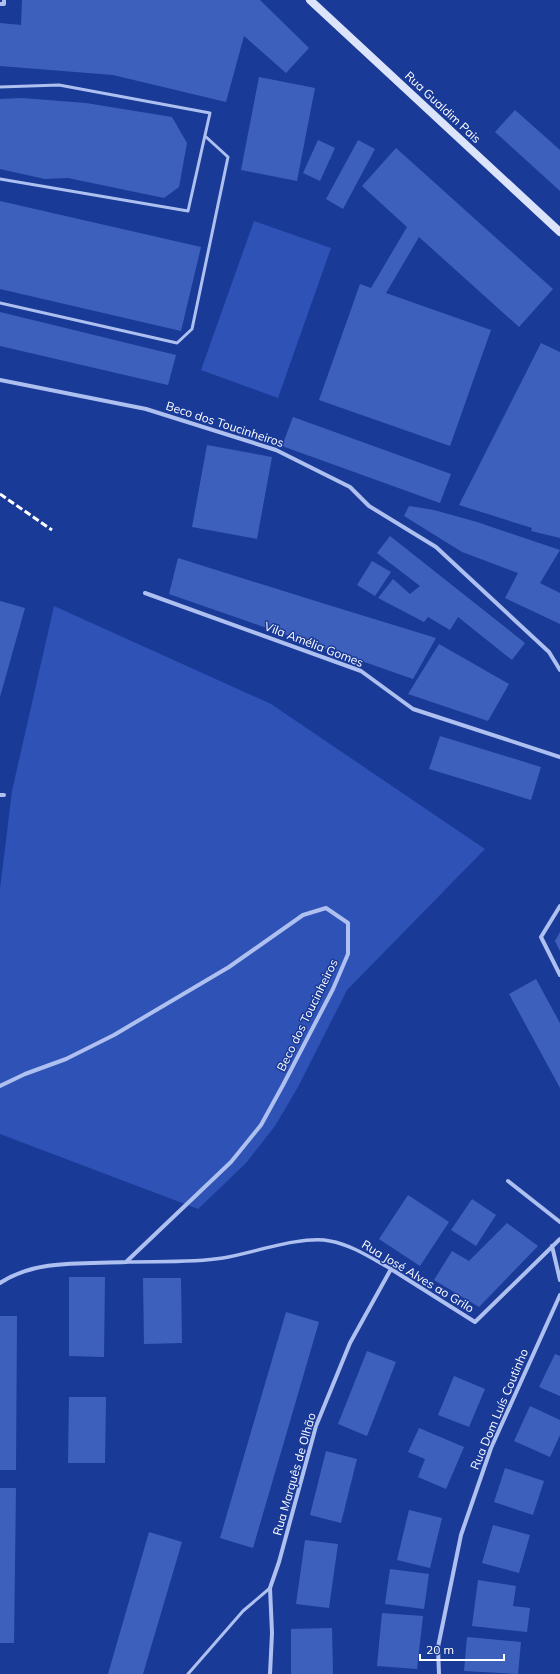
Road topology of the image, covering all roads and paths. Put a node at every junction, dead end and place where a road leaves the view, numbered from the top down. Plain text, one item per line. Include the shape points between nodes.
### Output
1 (4, 0) edge
2 (310, 0) edge
3 (0, 4) edge
4 (0, 87) edge
5 (205, 136) junction
6 (0, 179) edge
7 (560, 232) edge
8 (0, 303) edge
9 (0, 380) edge
10 (145, 593) dead end
11 (560, 670) edge
12 (560, 757) edge
13 (560, 906) edge
14 (560, 975) edge
15 (0, 1086) edge
16 (508, 1180) dead end
17 (560, 1222) edge
18 (560, 1239) edge
19 (552, 1246) junction
20 (126, 1262) junction
21 (391, 1269) junction
22 (560, 1280) edge
23 (0, 1283) edge
24 (560, 1295) edge
25 (270, 1588) junction
26 (188, 1674) edge
27 (270, 1674) edge
28 (439, 1674) edge

1 - 3 street via 4,4
2 - 7 main road, Rua Gualdim Pais
4 - 5 lane via 59,85 210,113
5 - 6 lane via 188,211
5 - 8 lane via 228,158 192,329 177,344
9 - 11 street, Beco dos Toucinheiros via 146,409 276,450 350,487 369,506 436,547 549,652
10 - 12 street, Vila Amélia Gomes via 361,670 413,709
13 - 14 street via 541,937
15 - 20 street, Beco dos Toucinheiros via 114,1036 229,968 303,915 326,908 348,923 348,954 339,975 261,1125 231,1162
16 - 17 street
18 - 19 street
19 - 21 street, Rua José Alves ao Grilo via 474,1322
19 - 22 street
20 - 21 street, Rua José Alves ao Grilo via 221,1258 301,1241 329,1240 356,1250
20 - 23 street via 30,1268
21 - 25 street, Rua Marquês de Olhão via 350,1343 316,1426
24 - 28 street, Rua Dom Luís Coutinho via 491,1448 461,1535 438,1648
25 - 26 lane via 243,1611
25 - 27 street, Rua Marquês de Olhão

